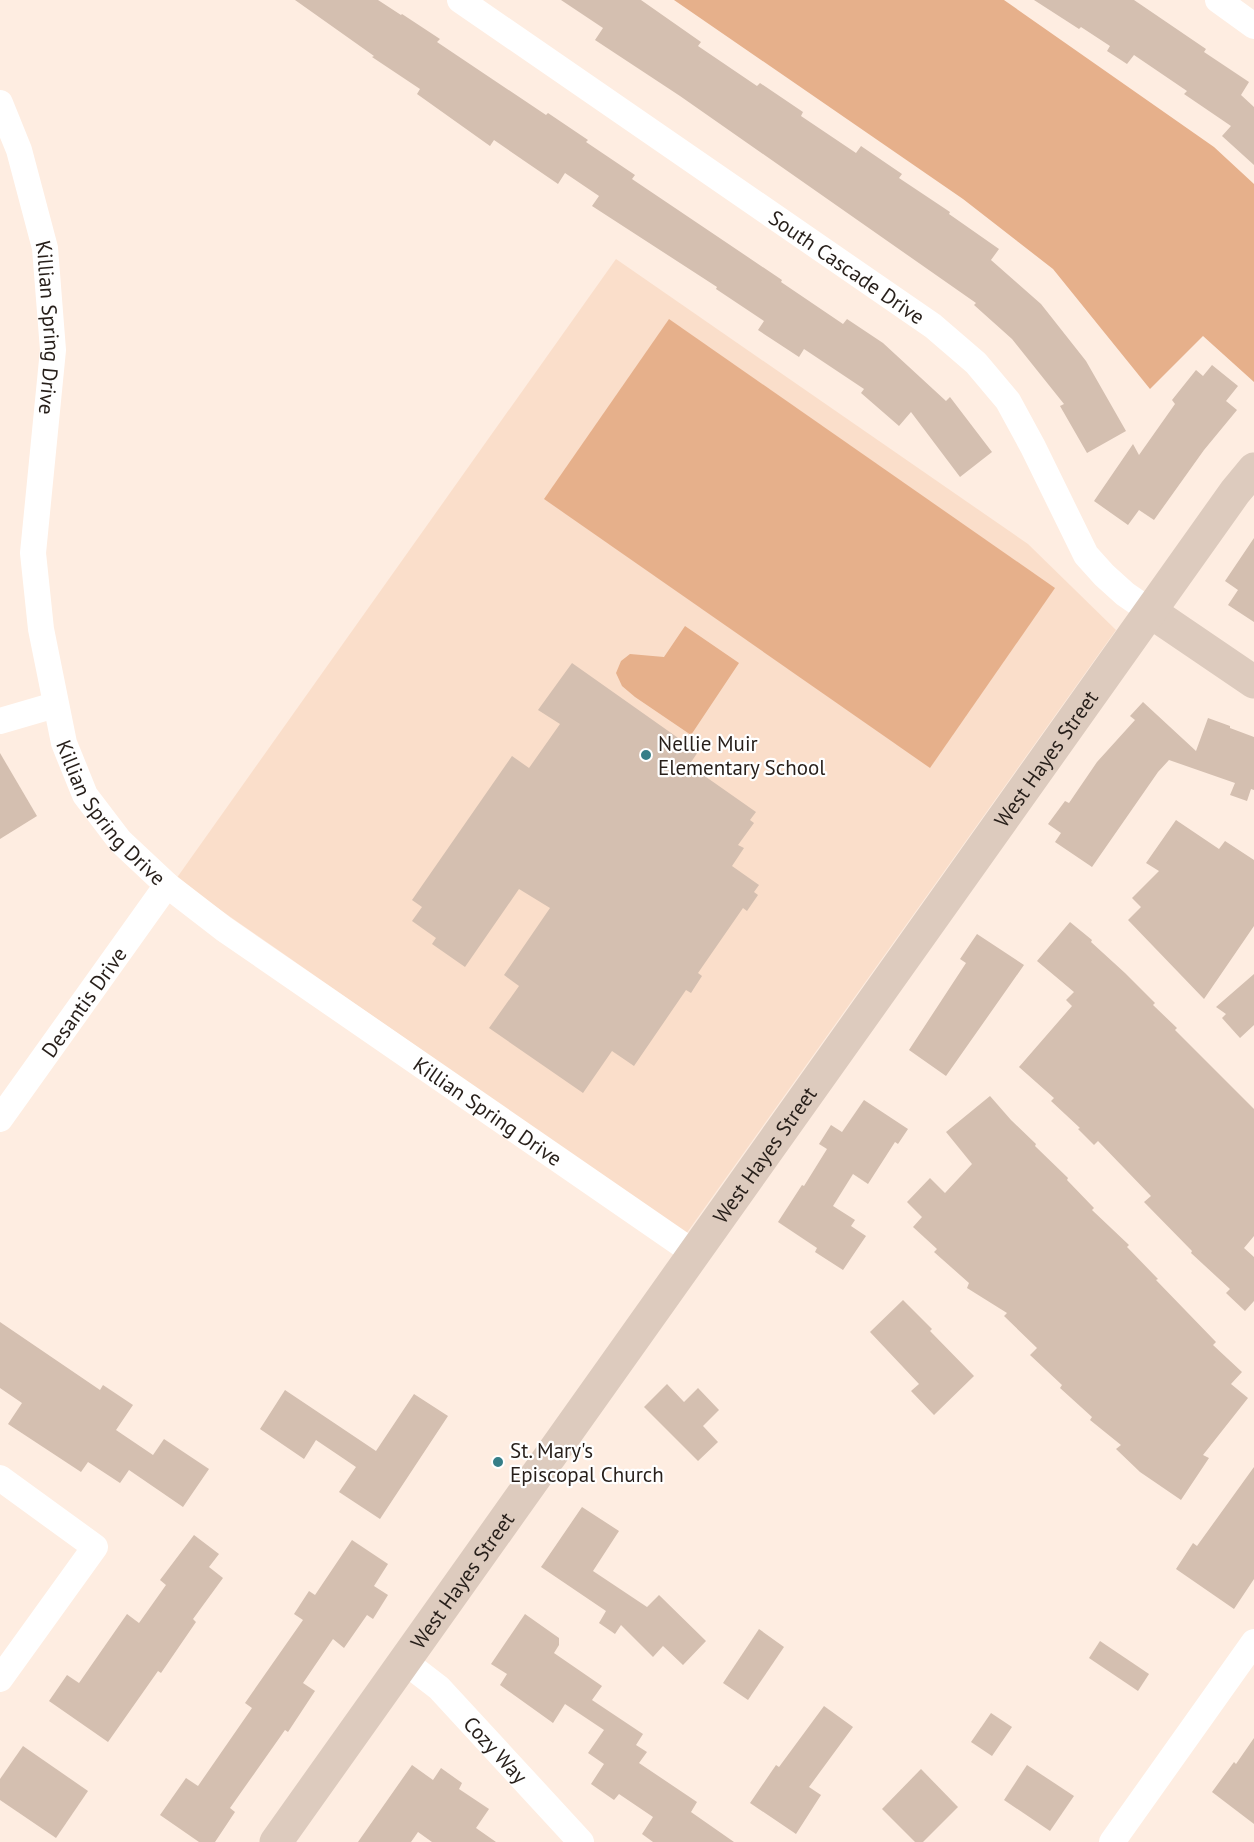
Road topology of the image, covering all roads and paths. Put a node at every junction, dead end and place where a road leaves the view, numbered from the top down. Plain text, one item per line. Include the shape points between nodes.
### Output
1 (460, 0) edge
2 (1218, 0) edge
3 (1254, 26) edge
4 (0, 103) edge
5 (1254, 469) edge
6 (1151, 612) junction
7 (1254, 682) edge
8 (55, 705) junction
9 (0, 721) edge
10 (167, 885) junction
11 (0, 1119) edge
12 (694, 1253) junction
13 (0, 1478) edge
14 (1254, 1642) edge
15 (405, 1661) junction
16 (0, 1679) edge
17 (276, 1842) edge
18 (581, 1842) edge
19 (1112, 1842) edge

1 - 6 street, South Cascade Drive via 933,326 976,363 1008,401 1086,555 1118,588
2 - 3 street
4 - 8 street, Killian Spring Drive via 19,150 45,248 53,350 33,553
5 - 6 street, West Hayes Street
6 - 7 street
6 - 12 street, West Hayes Street
8 - 9 street
8 - 10 street, Killian Spring Drive via 64,742 85,795 120,841
10 - 11 street, Desantis Drive
10 - 12 street, Killian Spring Drive via 234,936
12 - 15 street, West Hayes Street
13 - 16 street via 95,1547
14 - 19 street
15 - 17 street, West Hayes Street
15 - 18 street, Cozy Way via 439,1688

